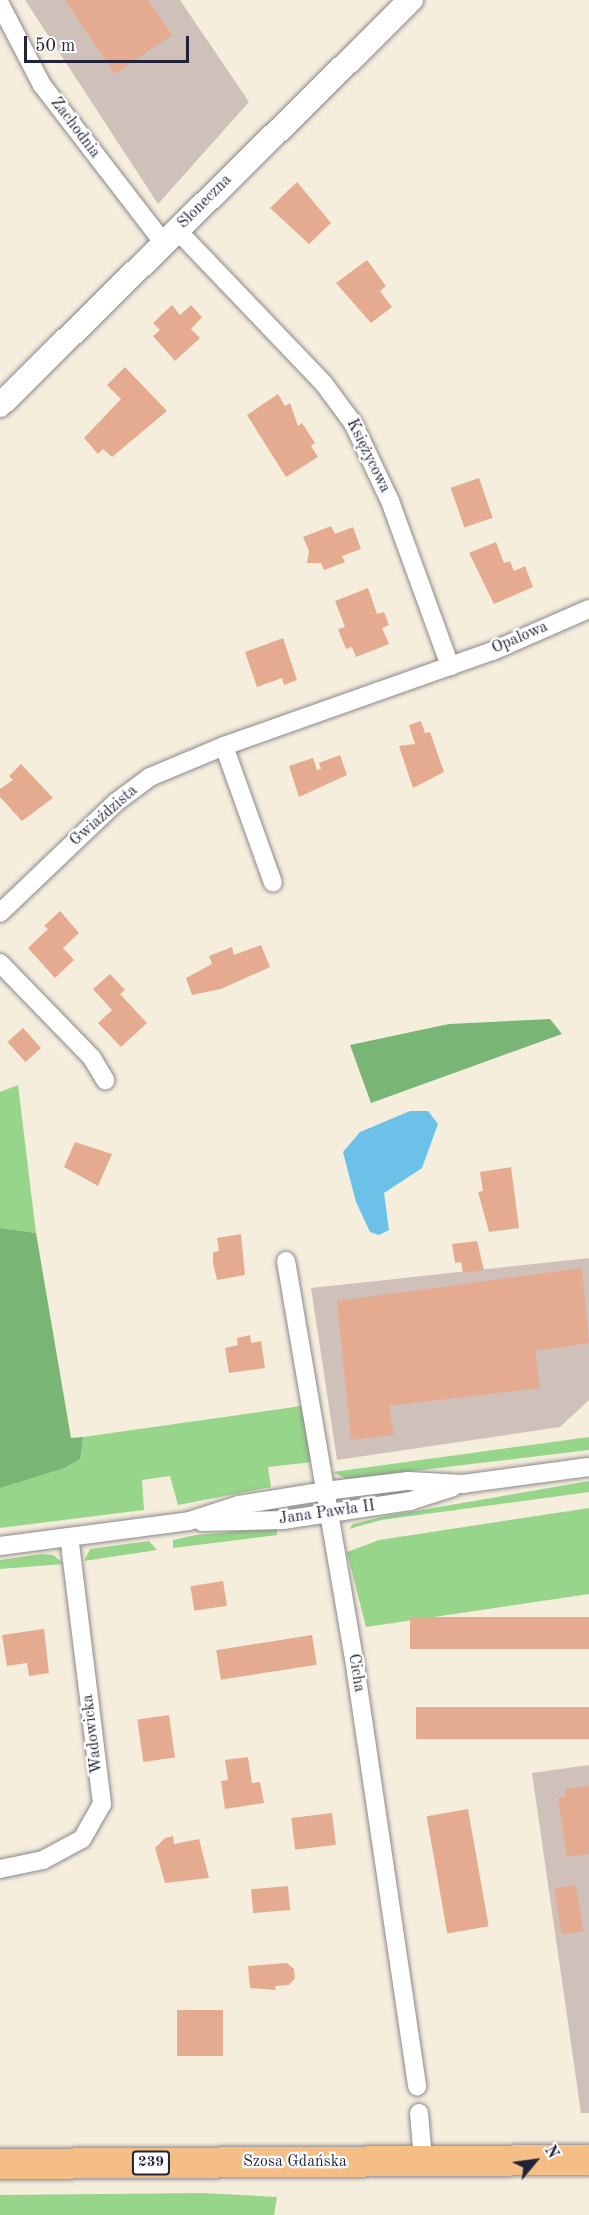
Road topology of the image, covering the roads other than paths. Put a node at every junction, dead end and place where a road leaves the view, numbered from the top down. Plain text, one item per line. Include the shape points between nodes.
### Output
1 (411, 0) edge
2 (0, 4) edge
3 (170, 236) junction
4 (0, 405) edge
5 (589, 609) edge
6 (450, 666) junction
7 (224, 746) junction
8 (273, 884) dead end
9 (0, 913) edge
10 (0, 963) edge
11 (105, 1080) dead end
12 (286, 1261) dead end
13 (589, 1467) edge
14 (463, 1484) junction
15 (325, 1491) junction
16 (329, 1514) junction
17 (189, 1521) junction
18 (69, 1537) junction
19 (0, 1546) edge
20 (0, 1869) edge
21 (417, 2087) dead end
22 (419, 2113) dead end
23 (423, 2160) junction
24 (589, 2160) edge
25 (0, 2164) edge

1 - 3 street, Słoneczna
2 - 3 street, Zachodnia via 42,85
3 - 4 street, Słoneczna
3 - 6 street, Księżycowa via 324,384 353,423 390,501
5 - 6 street, Opalowa
6 - 7 street, Gwiaździsta
7 - 8 street
7 - 9 street, Gwiaździsta via 150,777 115,803
10 - 11 street via 92,1058
12 - 15 street, Cicha
13 - 14 street, Jana Pawła II
14 - 15 street, Jana Pawła II via 408,1481
14 - 16 street, Jana Pawła II via 410,1501
15 - 16 street, Cicha
15 - 17 street, Jana Pawła II via 239,1505
16 - 17 street, Jana Pawła II via 241,1524
16 - 21 street, Cicha
17 - 18 street, Jana Pawła II
18 - 19 street, Jana Pawła II
18 - 20 street, Wadowicka via 102,1804 82,1839 43,1860
22 - 23 street
23 - 24 main road, Szosa Gdańska / 239
23 - 25 main road, Szosa Gdańska / 239

